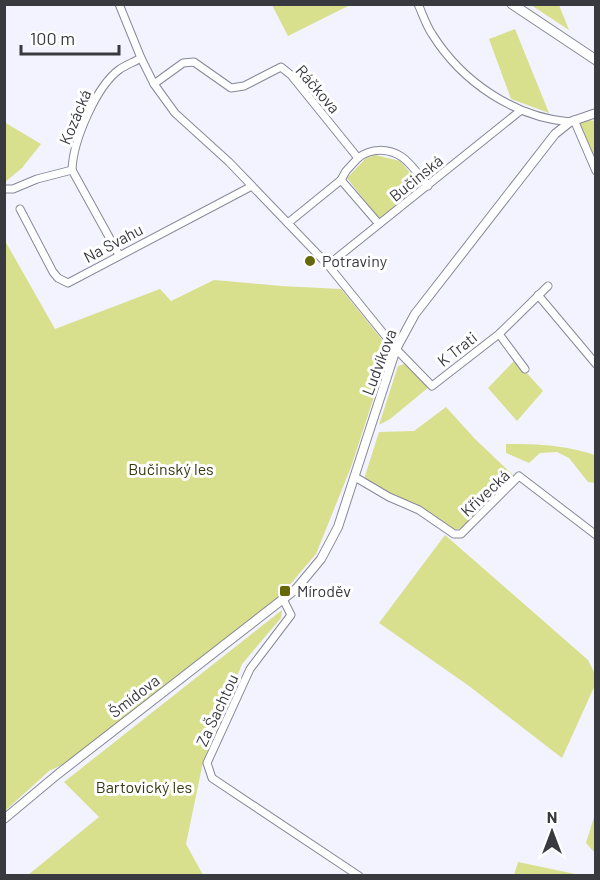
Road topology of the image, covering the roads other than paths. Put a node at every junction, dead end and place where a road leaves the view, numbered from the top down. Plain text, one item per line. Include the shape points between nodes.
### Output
1 (119, 4) edge
2 (418, 4) edge
3 (512, 4) edge
4 (141, 58) junction
5 (596, 60) edge
6 (154, 84) junction
7 (520, 111) junction
8 (596, 113) edge
9 (572, 121) junction
10 (358, 158) junction
11 (72, 170) junction
12 (596, 171) edge
13 (340, 180) junction
14 (252, 186) junction
15 (428, 186) junction
16 (4, 189) edge
17 (20, 209) dead end
18 (288, 224) junction
19 (379, 224) junction
20 (119, 255) junction
21 (327, 266) junction
22 (548, 286) dead end
23 (538, 295) junction
24 (499, 334) junction
25 (396, 349) junction
26 (596, 364) edge
27 (525, 369) dead end
28 (355, 477) junction
29 (596, 535) edge
30 (283, 599) junction
31 (4, 819) edge
32 (359, 876) edge

1 - 4 street
2 - 7 street via 432,34 455,64 487,91
3 - 5 main road
4 - 6 street
4 - 11 street, Kozácká via 118,70 96,99 72,159
6 - 10 street, Ráčkova via 183,63 194,62 231,88 244,86 281,67
6 - 14 street via 175,113
7 - 9 street
7 - 15 street, Bučinská
8 - 9 street, Ludvíkova
9 - 12 street
9 - 25 street, Ludvíkova via 548,142 415,314
10 - 13 street
10 - 15 street via 375,150 387,151 403,158
11 - 16 street, Kozácká
11 - 20 street, Kozácká
13 - 18 street
13 - 19 street
14 - 18 street
14 - 20 street, Na Svahu
15 - 19 street, Bučinská
17 - 20 street, Na Svahu via 53,273 68,283
18 - 21 street
19 - 21 street, Bučinská
21 - 25 street
22 - 23 street, K Trati
23 - 24 street, K Trati
23 - 26 street
24 - 25 street, K Trati via 432,387
24 - 27 street, K Trati
25 - 28 street, Ludvíkova
28 - 29 street, Křivecká via 420,510 454,534 461,534 519,476
28 - 30 street, Ludvíkova via 338,527 321,559
30 - 31 street, Šmídova
30 - 32 street, Za Šachtou via 291,615 250,669 207,763 212,778

